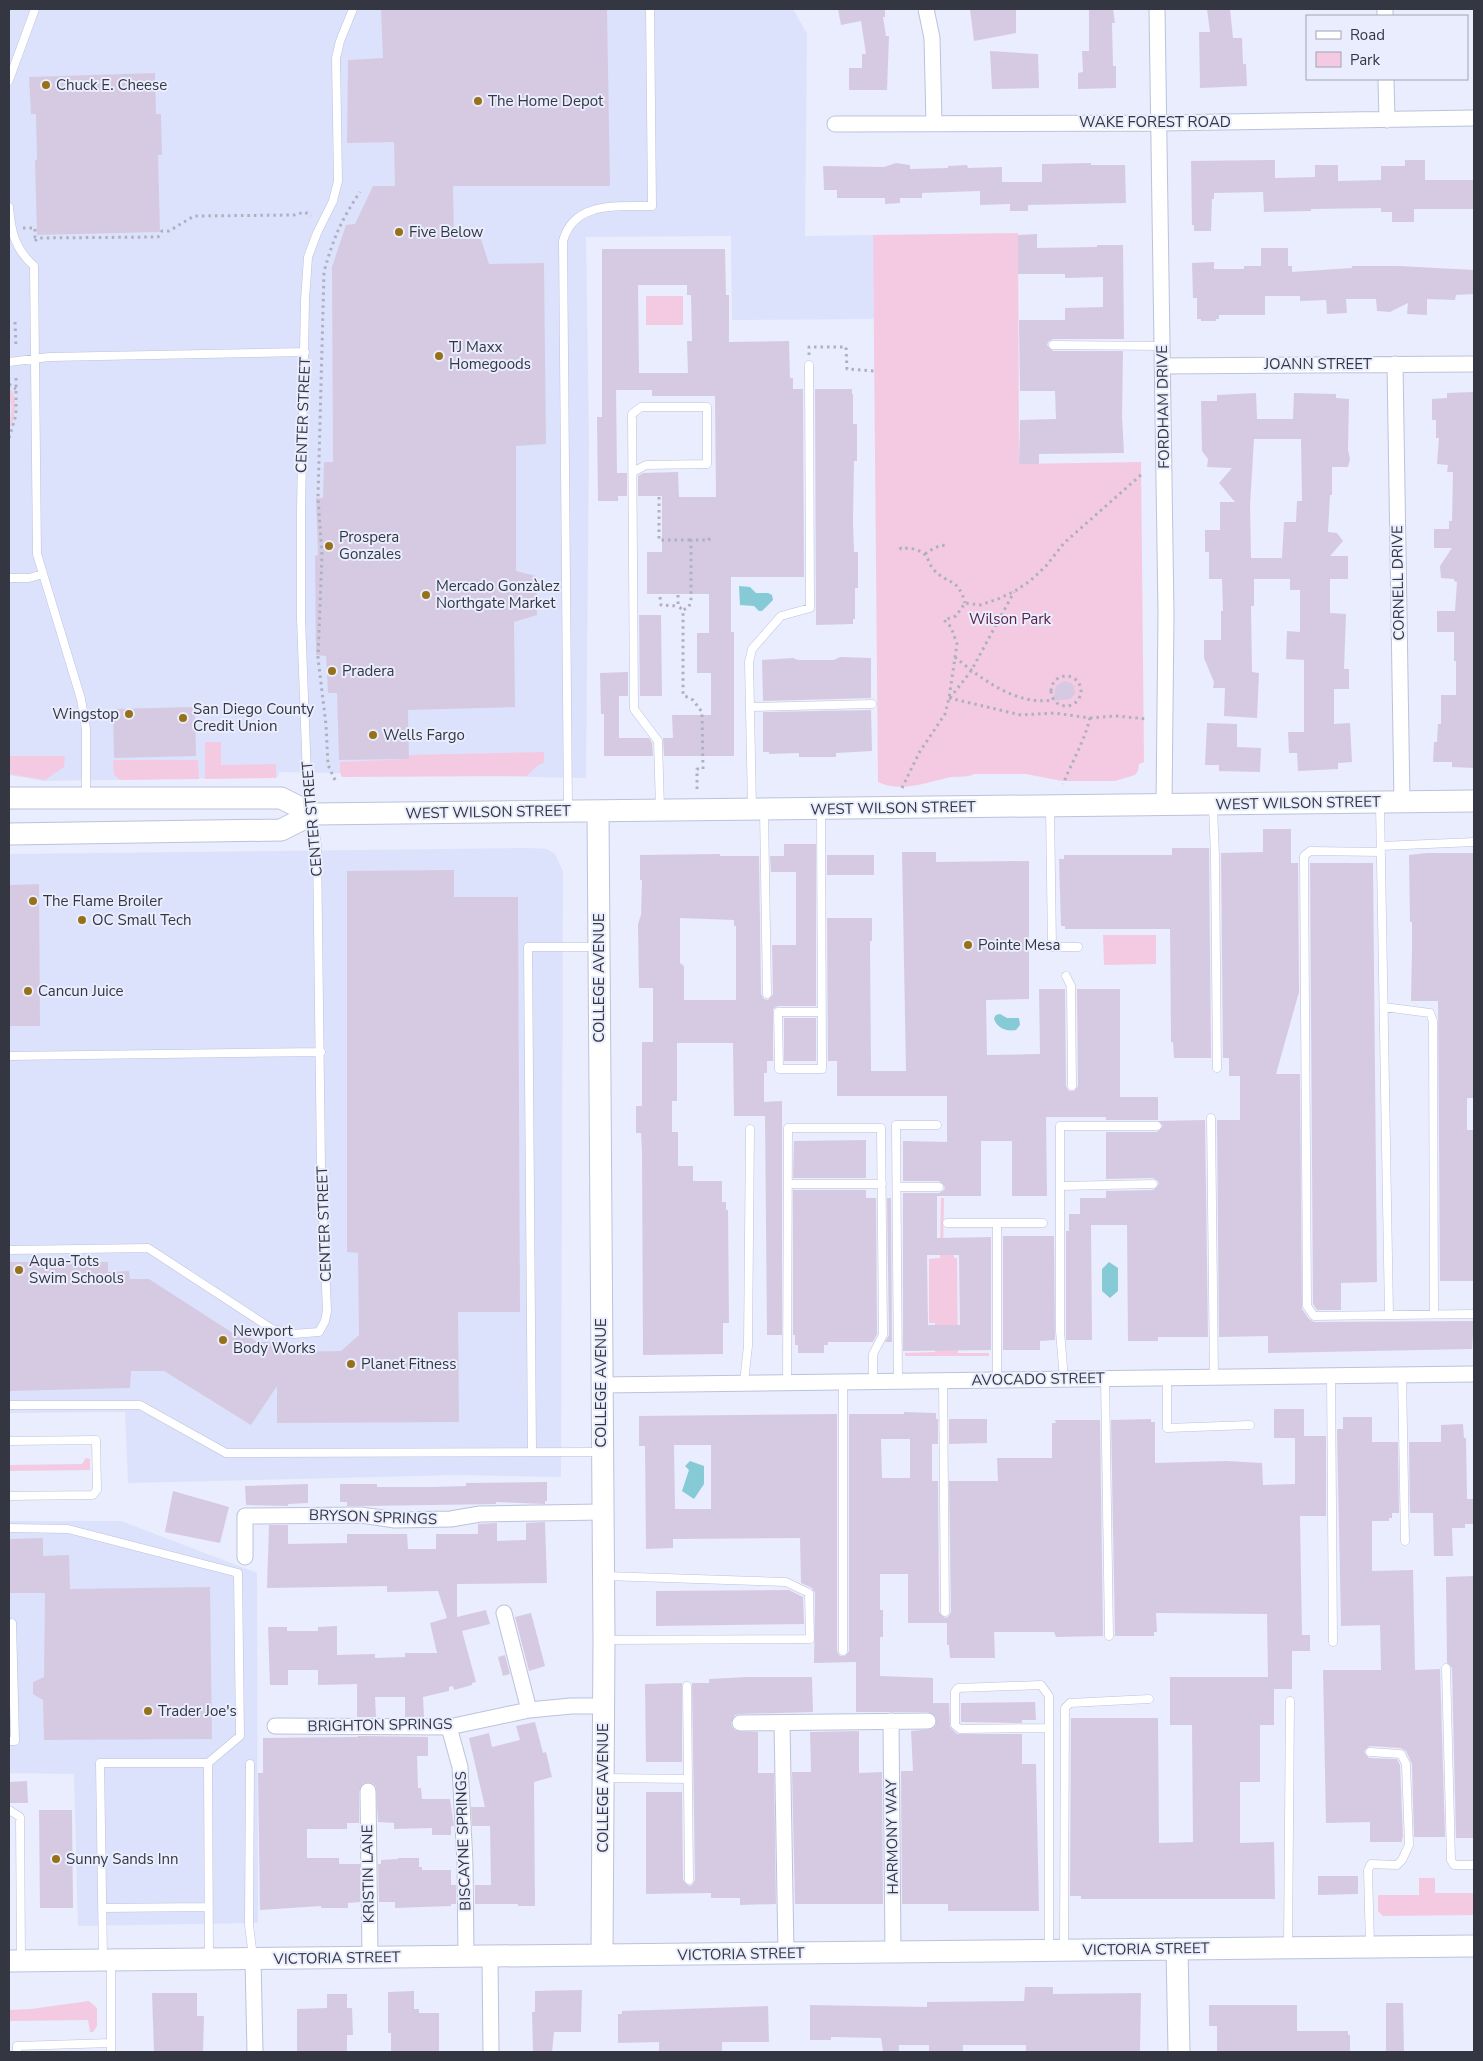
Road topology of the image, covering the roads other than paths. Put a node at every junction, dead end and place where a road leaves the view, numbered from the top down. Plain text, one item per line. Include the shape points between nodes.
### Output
1 (35, 9) edge
2 (353, 9) edge
3 (650, 9) edge
4 (926, 9) edge
5 (1157, 9) edge
6 (9, 80) edge
7 (1386, 80) edge
8 (1474, 118) edge
9 (1387, 120) junction
10 (934, 123) junction
11 (1158, 123) junction
12 (835, 124) dead end
13 (9, 207) edge
14 (1053, 345) dead end
15 (1162, 346) junction
16 (305, 352) junction
17 (35, 359) junction
18 (9, 362) edge
19 (1395, 364) junction
20 (1474, 364) edge
21 (809, 365) road end
22 (1162, 366) junction
23 (633, 472) junction
24 (43, 574) junction
25 (9, 578) edge
26 (872, 704) dead end
27 (750, 707) junction
28 (9, 798) edge
29 (86, 798) junction
30 (1474, 801) edge
31 (1380, 802) junction
32 (1402, 802) junction
33 (1212, 804) junction
34 (1164, 805) junction
35 (1050, 806) junction
36 (821, 808) junction
37 (758, 809) junction
38 (660, 810) junction
39 (568, 811) junction
40 (598, 811) junction
41 (313, 814) junction
42 (9, 834) edge
43 (1474, 842) edge
44 (1381, 849) junction
45 (599, 946) junction
46 (1078, 947) dead end
47 (1066, 976) dead end
48 (767, 994) dead end
49 (1384, 1007) junction
50 (821, 1012) junction
51 (321, 1052) junction
52 (9, 1056) edge
53 (1218, 1068) dead end
54 (1072, 1086) dead end
55 (1211, 1118) dead end
56 (937, 1125) dead end
57 (1156, 1126) dead end
58 (750, 1129) dead end
59 (788, 1184) junction
60 (882, 1184) junction
61 (1153, 1184) dead end
62 (1060, 1186) junction
63 (897, 1187) junction
64 (940, 1187) dead end
65 (997, 1222) junction
66 (1043, 1222) dead end
67 (947, 1223) dead end
68 (9, 1250) edge
69 (1434, 1314) junction
70 (1474, 1314) edge
71 (1389, 1315) junction
72 (1332, 1375) junction
73 (1402, 1375) junction
74 (1474, 1375) edge
75 (1167, 1377) junction
76 (1214, 1377) junction
77 (1105, 1378) junction
78 (998, 1379) junction
79 (1064, 1379) junction
80 (943, 1380) junction
81 (843, 1381) junction
82 (873, 1381) junction
83 (898, 1381) junction
84 (744, 1382) junction
85 (787, 1382) junction
86 (601, 1385) junction
87 (9, 1405) edge
88 (1250, 1425) dead end
89 (9, 1441) edge
90 (532, 1452) junction
91 (602, 1452) junction
92 (9, 1496) edge
93 (602, 1512) junction
94 (9, 1528) edge
95 (1405, 1540) dead end
96 (245, 1557) dead end
97 (603, 1576) junction
98 (945, 1612) dead end
99 (504, 1613) dead end
100 (9, 1624) edge
101 (1109, 1636) dead end
102 (604, 1640) junction
103 (1333, 1642) dead end
104 (843, 1651) dead end
105 (1446, 1668) dead end
106 (687, 1686) dead end
107 (1149, 1700) dead end
108 (1290, 1701) dead end
109 (604, 1706) junction
110 (529, 1710) junction
111 (891, 1721) junction
112 (928, 1721) dead end
113 (740, 1722) dead end
114 (782, 1722) junction
115 (276, 1726) dead end
116 (448, 1727) junction
117 (1049, 1728) junction
118 (9, 1741) edge
119 (1370, 1752) dead end
120 (208, 1763) junction
121 (250, 1764) dead end
122 (603, 1778) junction
123 (688, 1779) junction
124 (368, 1791) dead end
125 (9, 1810) edge
126 (1474, 1865) edge
127 (689, 1880) dead end
128 (209, 1907) junction
129 (102, 1908) junction
130 (1474, 1946) edge
131 (1370, 1947) junction
132 (1288, 1948) junction
133 (1177, 1949) junction
134 (1057, 1950) junction
135 (893, 1952) junction
136 (786, 1953) junction
137 (602, 1955) junction
138 (466, 1957) junction
139 (490, 1957) junction
140 (370, 1958) junction
141 (209, 1959) junction
142 (253, 1959) junction
143 (107, 1960) junction
144 (15, 1961) edge
145 (111, 2043) junction
146 (17, 2052) edge
147 (111, 2052) edge
148 (254, 2052) edge
149 (491, 2052) edge
150 (1179, 2052) edge

1 - 6 lane
2 - 16 lane, CENTER STREET via 336,58 336,191 311,245 306,270
3 - 39 lane via 652,206 599,207 586,212 566,230 563,241
4 - 10 street via 932,38
5 - 11 street, FORDHAM DRIVE
7 - 9 street
8 - 9 street, WAKE FOREST ROAD
9 - 11 street, WAKE FOREST ROAD
10 - 11 street, WAKE FOREST ROAD
10 - 12 street, WAKE FOREST ROAD
11 - 15 street, FORDHAM DRIVE
13 - 17 lane via 11,228 22,254 34,266
14 - 15 lane
15 - 22 street, FORDHAM DRIVE
16 - 17 lane
16 - 41 lane, CENTER STREET via 300,564 307,777
17 - 18 lane
17 - 24 lane via 36,554
19 - 20 street, JOANN STREET
19 - 22 street, JOANN STREET
19 - 32 street, CORNELL DRIVE
21 - 27 lane via 810,608 781,616 752,649 749,662
22 - 34 street, FORDHAM DRIVE via 1166,614
23 - 23 lane via 632,414 641,407 706,407 706,464 646,465
23 - 38 lane via 634,709 658,741
24 - 25 lane
24 - 29 lane via 81,699 86,729
26 - 27 lane
27 - 37 lane
28 - 29 street, WEST WILSON STREET
29 - 41 street, WEST WILSON STREET via 281,798
30 - 32 street, WEST WILSON STREET
31 - 32 street, WEST WILSON STREET
31 - 33 street, WEST WILSON STREET
31 - 44 lane
33 - 34 street, WEST WILSON STREET
33 - 53 lane
34 - 35 street, WEST WILSON STREET
35 - 36 street, WEST WILSON STREET
35 - 46 lane via 1052,947
36 - 37 street, WEST WILSON STREET
36 - 50 lane
37 - 38 street, WEST WILSON STREET
37 - 48 lane
38 - 40 street, WEST WILSON STREET
39 - 40 street, WEST WILSON STREET
39 - 41 street, WEST WILSON STREET
40 - 45 street, COLLEGE AVENUE
41 - 42 street, WEST WILSON STREET via 281,830
41 - 51 lane, CENTER STREET via 317,845
43 - 44 lane
44 - 49 lane
44 - 71 lane via 1310,851 1304,856 1308,1306 1314,1316
45 - 86 street, COLLEGE AVENUE
45 - 90 lane via 528,948
47 - 54 lane via 1071,986
49 - 69 lane via 1430,1013 1433,1021
49 - 71 lane
50 - 50 lane via 822,1069 779,1069 778,1012
51 - 52 lane
51 - 68 lane, CENTER STREET via 321,1168 327,1311 319,1332 293,1334 272,1329 148,1248
55 - 76 lane
56 - 63 lane via 896,1125
57 - 62 lane via 1060,1126
58 - 84 lane via 748,1346
59 - 60 lane
59 - 60 lane via 788,1128 881,1128
59 - 85 lane
60 - 82 lane via 883,1335 873,1354
61 - 62 lane
62 - 79 lane via 1060,1331
63 - 64 lane
63 - 83 lane
65 - 66 lane
65 - 67 lane
65 - 78 lane
69 - 70 lane
69 - 71 lane
72 - 73 street, AVOCADO STREET
72 - 76 street, AVOCADO STREET
72 - 103 lane
73 - 74 street, AVOCADO STREET
73 - 95 lane
75 - 76 street, AVOCADO STREET
75 - 77 street, AVOCADO STREET
75 - 88 lane via 1167,1428
77 - 79 street, AVOCADO STREET
77 - 101 lane
78 - 79 street, AVOCADO STREET
78 - 80 street, AVOCADO STREET
80 - 83 street, AVOCADO STREET
80 - 98 lane
81 - 82 street, AVOCADO STREET
81 - 85 street, AVOCADO STREET
81 - 104 lane
82 - 83 street, AVOCADO STREET
84 - 85 street, AVOCADO STREET
84 - 86 street, AVOCADO STREET
86 - 91 street, COLLEGE AVENUE
87 - 90 lane via 140,1404 226,1453
89 - 92 lane via 96,1440 97,1490 94,1495
90 - 91 lane
91 - 93 street, COLLEGE AVENUE
93 - 96 street, BRYSON SPRINGS via 480,1514 451,1519 395,1520 362,1515 245,1516
93 - 97 street, COLLEGE AVENUE
94 - 120 lane via 68,1529 238,1573 240,1736
97 - 102 street, COLLEGE AVENUE
97 - 102 lane via 786,1582 809,1593 810,1602 810,1639
99 - 110 street
100 - 118 lane via 12,1624 15,1740
102 - 109 street, COLLEGE AVENUE
105 - 126 lane via 1451,1860 1454,1865
106 - 123 lane
107 - 134 lane via 1070,1703 1065,1708
108 - 132 lane
109 - 110 street, BRIGHTON SPRINGS
109 - 122 street, COLLEGE AVENUE
110 - 116 street, BRIGHTON SPRINGS
111 - 112 street
111 - 114 street
111 - 135 street, HARMONY WAY
113 - 114 street
114 - 136 street
115 - 116 street, BRIGHTON SPRINGS
116 - 138 street, BISCAYNE SPRINGS via 460,1767
117 - 117 lane via 960,1728 955,1725 955,1692 958,1688 1041,1685 1049,1696
117 - 134 lane
119 - 131 lane via 1401,1754 1406,1764 1409,1845 1397,1865 1371,1864 1368,1870
120 - 128 lane
120 - 129 lane via 100,1763
121 - 142 lane via 249,1925
122 - 123 lane
122 - 137 street, COLLEGE AVENUE
123 - 127 lane
124 - 140 street, KRISTIN LANE
125 - 144 lane via 20,1817
128 - 129 lane
128 - 141 lane
129 - 143 lane
130 - 131 street, VICTORIA STREET
131 - 132 street, VICTORIA STREET
132 - 133 street, VICTORIA STREET
133 - 134 street, VICTORIA STREET
133 - 150 street
134 - 135 street, VICTORIA STREET
135 - 136 street, VICTORIA STREET
136 - 137 street, VICTORIA STREET
137 - 139 street, VICTORIA STREET
138 - 139 street, VICTORIA STREET
138 - 140 street, VICTORIA STREET
139 - 149 street
140 - 142 street, VICTORIA STREET
141 - 142 street, VICTORIA STREET
141 - 143 street, VICTORIA STREET
142 - 148 street
143 - 144 street, VICTORIA STREET
143 - 145 lane
145 - 146 lane via 17,2046
145 - 147 lane

